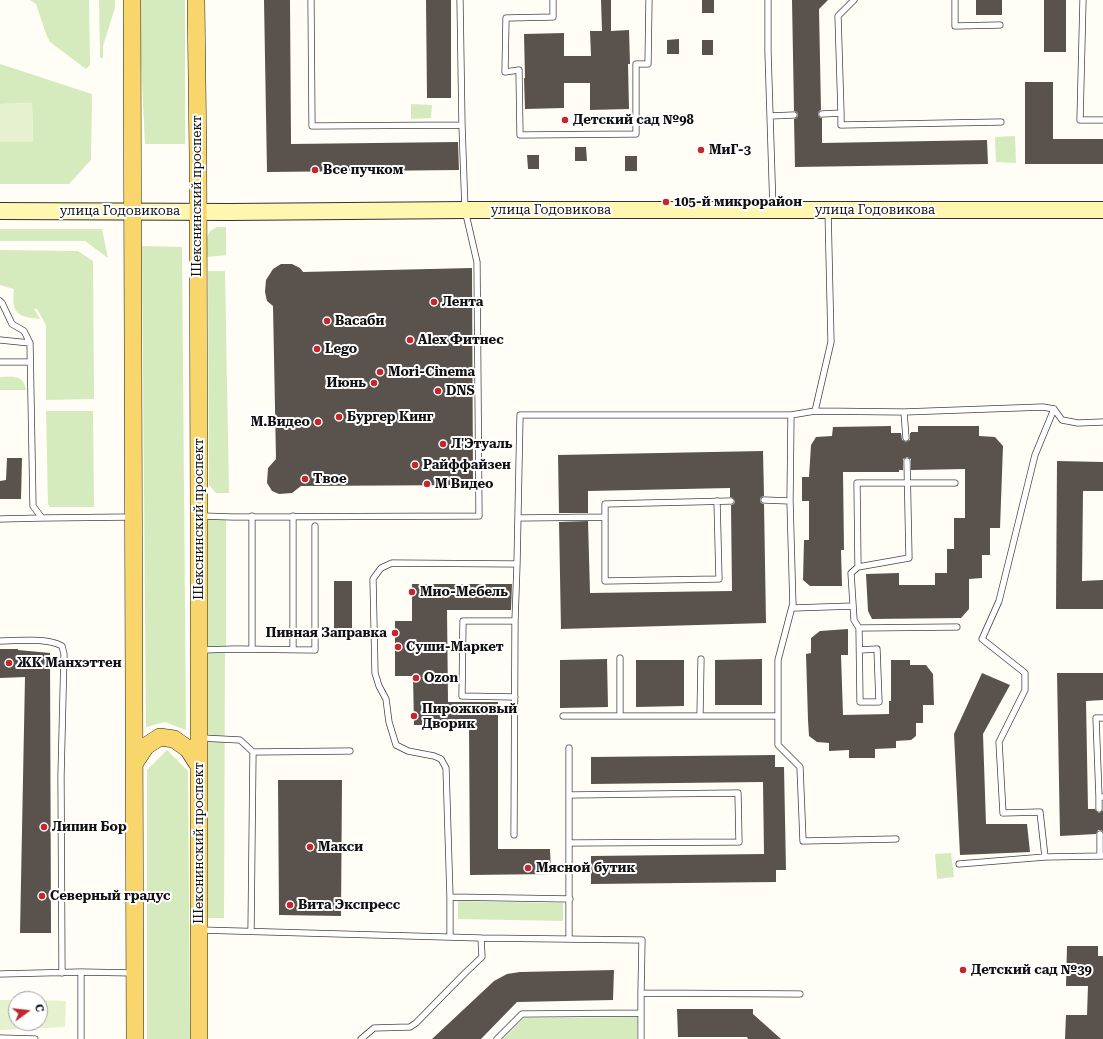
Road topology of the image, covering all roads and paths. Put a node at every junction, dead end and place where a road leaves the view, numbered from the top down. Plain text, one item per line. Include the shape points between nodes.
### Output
1 (132, 0) edge
2 (196, 0) edge
3 (311, 0) edge
4 (460, 0) edge
5 (553, 0) edge
6 (649, 0) edge
7 (768, 0) edge
8 (854, 0) edge
9 (955, 0) edge
10 (1083, 0) edge
11 (1000, 26) dead end
12 (841, 113) junction
13 (822, 114) dead end
14 (794, 115) dead end
15 (770, 116) junction
16 (1103, 120) edge
17 (1001, 122) dead end
18 (462, 125) junction
19 (465, 210) junction
20 (773, 210) junction
21 (828, 210) junction
22 (1103, 210) edge
23 (0, 211) edge
24 (132, 211) junction
25 (198, 212) junction
26 (0, 301) edge
27 (0, 340) edge
28 (30, 343) junction
29 (0, 362) edge
30 (30, 362) junction
31 (1054, 409) junction
32 (815, 411) junction
33 (904, 412) junction
34 (791, 414) junction
35 (1103, 422) edge
36 (906, 438) dead end
37 (907, 461) dead end
38 (908, 483) junction
39 (955, 483) dead end
40 (764, 500) dead end
41 (717, 501) junction
42 (730, 501) dead end
43 (790, 501) junction
44 (199, 516) junction
45 (252, 516) junction
46 (293, 516) junction
47 (133, 517) junction
48 (605, 517) junction
49 (0, 518) edge
50 (42, 518) junction
51 (518, 518) junction
52 (314, 526) dead end
53 (517, 564) junction
54 (858, 567) junction
55 (793, 603) junction
56 (853, 606) junction
57 (515, 621) junction
58 (957, 627) dead end
59 (859, 628) junction
60 (0, 641) edge
61 (252, 649) junction
62 (293, 649) junction
63 (199, 650) junction
64 (860, 650) junction
65 (620, 658) dead end
66 (701, 659) dead end
67 (515, 697) junction
68 (620, 715) junction
69 (563, 716) dead end
70 (700, 716) junction
71 (778, 716) junction
72 (1103, 718) edge
73 (198, 738) junction
74 (569, 748) dead end
75 (350, 751) dead end
76 (253, 752) junction
77 (134, 764) junction
78 (198, 766) junction
79 (569, 795) junction
80 (1101, 797) edge
81 (1099, 809) dead end
82 (1100, 834) dead end
83 (514, 835) dead end
84 (896, 838) dead end
85 (569, 843) junction
86 (1102, 856) edge
87 (1045, 857) junction
88 (959, 864) dead end
89 (450, 897) junction
90 (570, 898) junction
91 (198, 930) junction
92 (252, 931) junction
93 (450, 937) junction
94 (481, 938) junction
95 (569, 939) junction
96 (81, 972) junction
97 (62, 973) junction
98 (135, 973) junction
99 (0, 974) edge
100 (641, 993) junction
101 (800, 994) dead end
102 (641, 1013) junction
103 (0, 1038) edge
104 (35, 1039) edge
105 (81, 1039) edge
106 (135, 1039) edge
107 (199, 1039) edge
108 (361, 1039) edge
109 (497, 1039) edge
110 (641, 1039) edge

1 - 24 main road
2 - 25 main road, Шекснинский проспект
3 - 18 lane via 312,126
4 - 18 lane
5 - 6 lane via 553,18 506,18 505,72 519,70 520,134 636,134 636,64 648,64
7 - 15 lane
8 - 12 lane via 838,16
9 - 11 lane via 955,26
10 - 16 lane via 1080,120
12 - 13 lane
12 - 17 lane via 841,125
14 - 15 lane
15 - 20 lane
18 - 19 lane
19 - 20 street, улица Годовикова
19 - 25 street, улица Годовикова
19 - 46 lane via 477,262 479,516
20 - 21 street, улица Годовикова
21 - 22 street, улица Годовикова
21 - 32 lane via 831,342
23 - 24 street, улица Годовикова
24 - 25 street, улица Годовикова
24 - 47 main road
25 - 44 main road, Шекснинский проспект
26 - 28 lane via 12,324 24,331
27 - 28 lane
28 - 30 lane
29 - 30 lane
30 - 50 lane via 33,506
31 - 33 lane via 1043,407
31 - 35 lane via 1062,420 1078,423
31 - 87 lane via 1035,455 998,601 982,639 1025,673 1025,690 999,742 1003,813 1040,812
32 - 33 lane
32 - 34 lane
33 - 36 lane
34 - 43 lane
34 - 51 lane via 520,415
37 - 38 lane
38 - 39 lane
38 - 54 lane via 909,558
38 - 54 lane via 857,482
40 - 43 lane
41 - 42 lane
41 - 48 lane via 605,504
41 - 48 lane via 719,579 605,581
43 - 55 lane
44 - 45 lane
44 - 63 main road, Шекснинский проспект
45 - 46 lane
45 - 61 lane
46 - 62 lane
47 - 50 lane
47 - 77 main road
48 - 51 lane
49 - 50 lane
51 - 53 lane
52 - 62 lane via 315,650
53 - 57 lane
53 - 89 lane via 392,564 381,568 374,579 375,673 386,699 396,745 408,751 441,759 446,768
54 - 56 lane via 851,573
55 - 56 lane via 793,608
55 - 71 lane via 778,660
56 - 59 lane via 854,620
57 - 67 lane
57 - 67 lane via 463,621 462,696
58 - 59 lane
59 - 64 lane
60 - 97 lane via 56,643 62,646 64,654 61,776
61 - 62 lane
61 - 63 lane
63 - 73 main road, Шекснинский проспект
64 - 64 lane via 860,702 879,702 878,649
65 - 68 lane
66 - 70 lane
67 - 83 lane
68 - 69 lane
68 - 70 lane
70 - 71 lane
71 - 84 lane via 778,745 800,767 803,841
72 - 80 lane via 1096,718
73 - 76 lane via 240,740
73 - 78 main road, Шекснинский проспект
74 - 79 lane
75 - 76 lane
76 - 92 lane
77 - 78 main road via 146,746 160,737 174,739 188,749
77 - 98 main road
78 - 91 main road, Шекснинский проспект
79 - 85 lane
79 - 85 lane via 738,793 739,842
80 - 81 lane
82 - 86 lane
85 - 90 lane
86 - 87 lane
87 - 88 lane
89 - 90 lane
89 - 93 lane
90 - 95 lane
91 - 92 lane
91 - 107 main road, Шекснинский проспект
92 - 93 lane
93 - 94 lane
94 - 95 lane
94 - 108 lane via 482,957 416,1023 410,1027 374,1028
95 - 100 lane via 642,940
96 - 97 lane
96 - 98 lane
96 - 105 lane
97 - 99 lane
98 - 106 main road
100 - 101 lane
100 - 102 lane
102 - 109 lane via 522,1014
102 - 110 lane
103 - 104 lane

